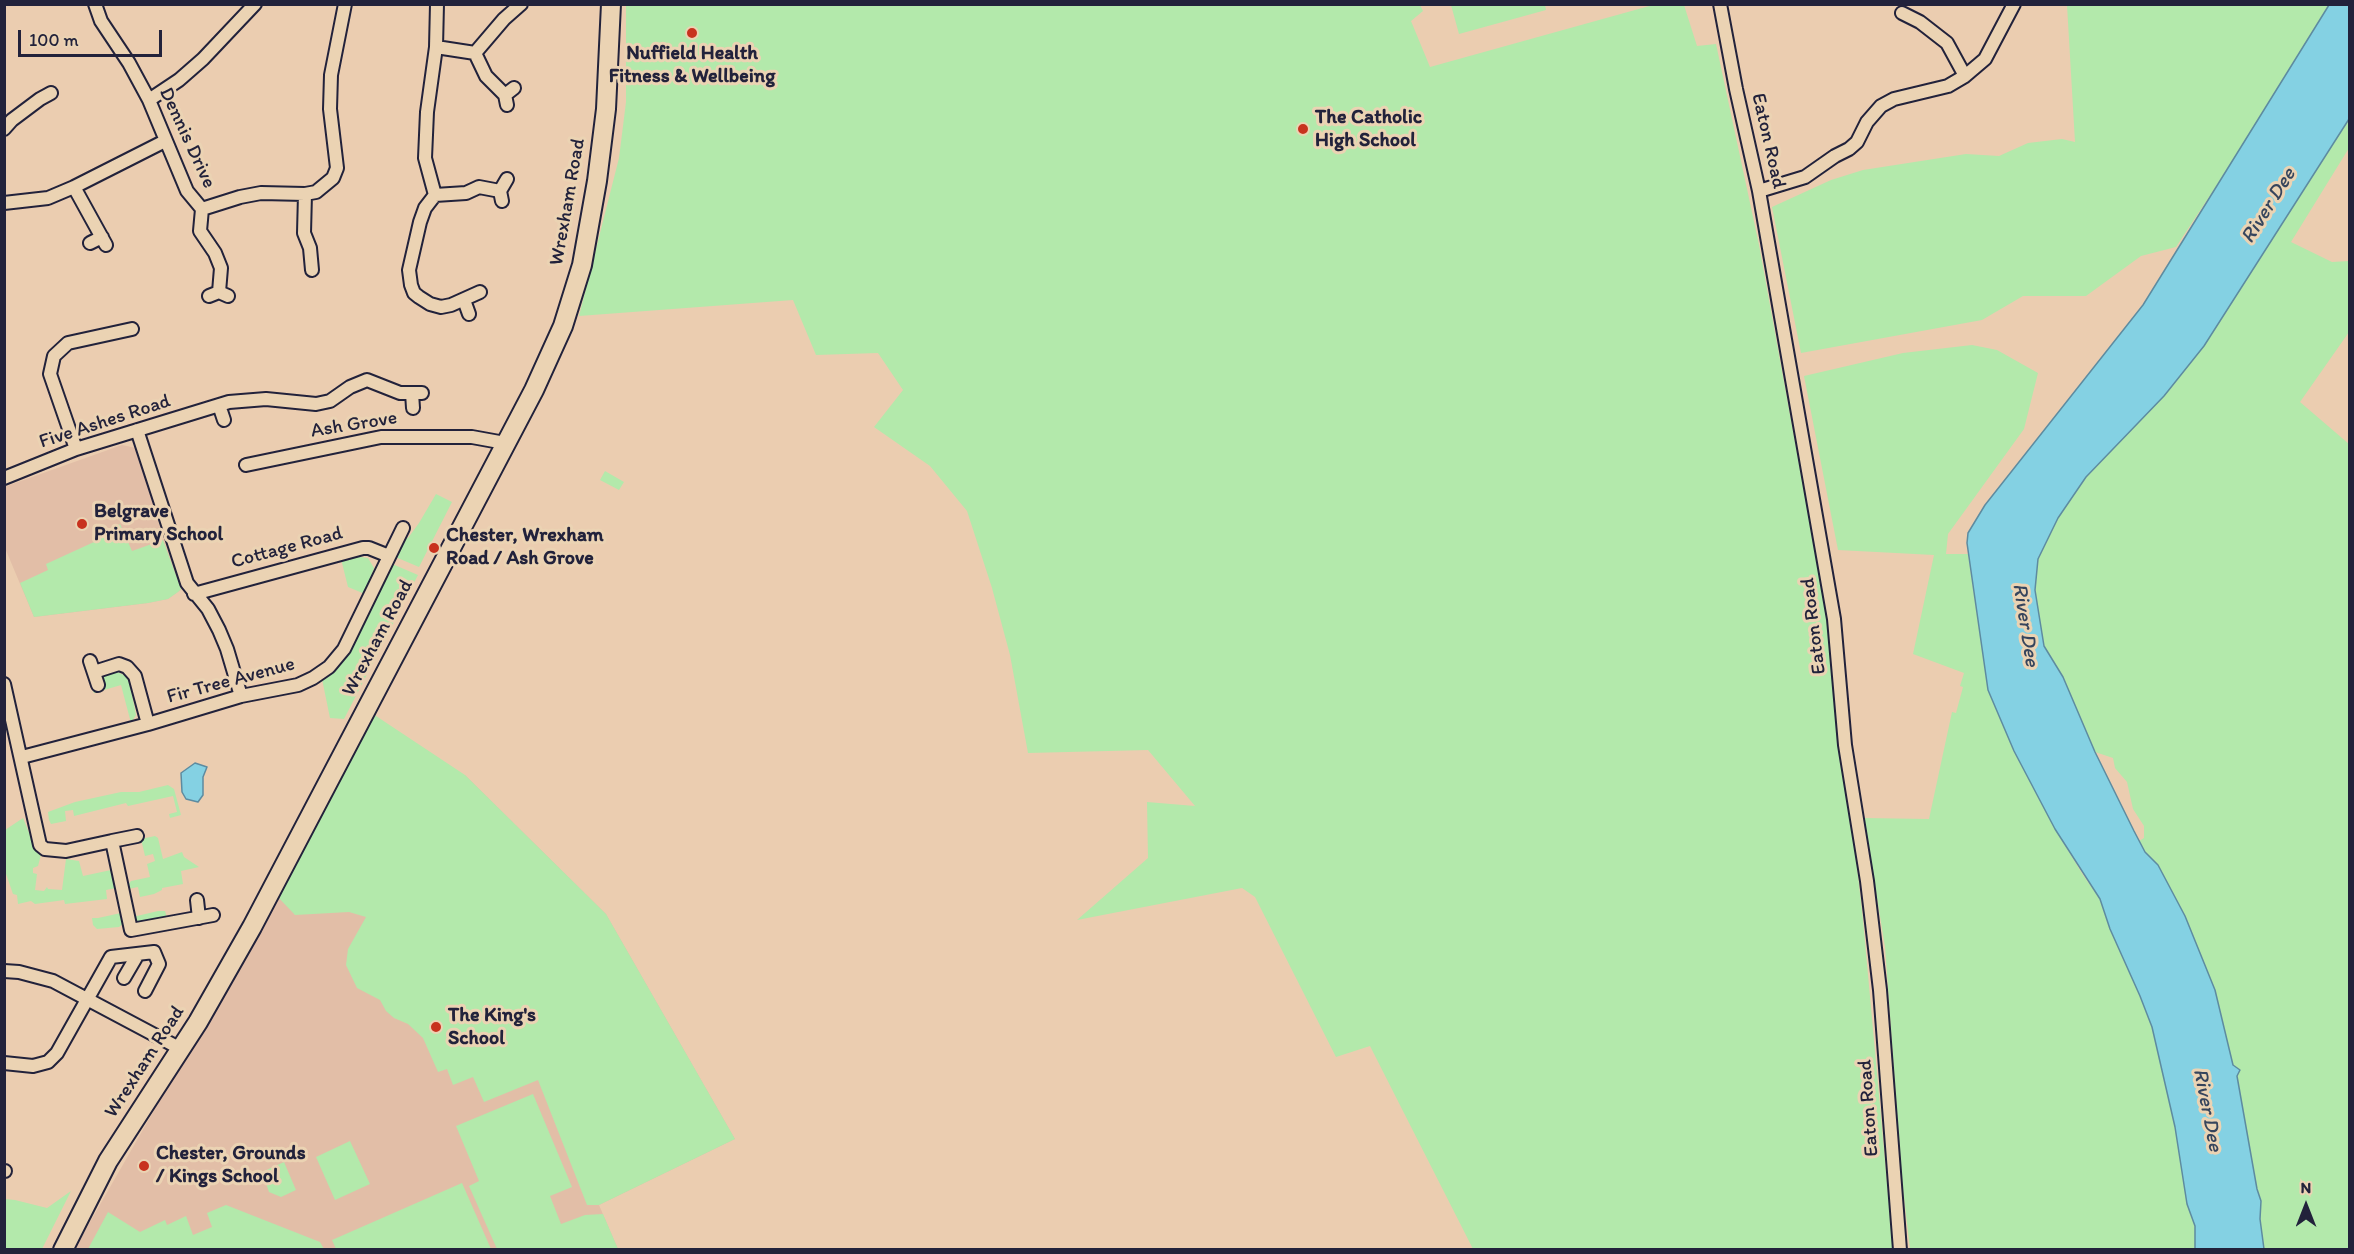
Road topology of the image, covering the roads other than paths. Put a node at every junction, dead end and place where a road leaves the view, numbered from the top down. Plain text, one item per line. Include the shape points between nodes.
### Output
1 (95, 4) edge
2 (255, 4) edge
3 (345, 4) edge
4 (437, 4) edge
5 (521, 4) edge
6 (611, 4) edge
7 (1720, 4) edge
8 (2014, 4) edge
9 (1902, 13) dead end
10 (436, 47) junction
11 (475, 53) junction
12 (1965, 76) junction
13 (33, 87) dead end
14 (509, 96) dead end
15 (149, 100) junction
16 (4, 129) edge
17 (165, 141) junction
18 (507, 179) dead end
19 (74, 187) junction
20 (1759, 191) junction
21 (305, 194) junction
22 (435, 195) junction
23 (4, 203) edge
24 (202, 209) junction
25 (99, 242) dead end
26 (313, 272) dead end
27 (480, 292) dead end
28 (219, 295) dead end
29 (464, 300) junction
30 (469, 314) dead end
31 (130, 344) dead end
32 (219, 405) junction
33 (413, 408) dead end
34 (224, 420) dead end
35 (137, 430) junction
36 (505, 443) junction
37 (76, 449) junction
38 (246, 465) dead end
39 (4, 478) edge
40 (402, 528) dead end
41 (389, 556) junction
42 (194, 594) junction
43 (4, 684) edge
44 (98, 685) dead end
45 (241, 696) junction
46 (148, 724) junction
47 (22, 757) junction
48 (137, 836) dead end
49 (112, 841) junction
50 (196, 900) dead end
51 (213, 915) dead end
52 (199, 918) junction
53 (138, 954) junction
54 (4, 971) edge
55 (124, 978) dead end
56 (144, 991) dead end
57 (87, 1000) junction
58 (181, 1049) junction
59 (4, 1062) edge
60 (63, 1250) edge
61 (1900, 1250) edge

1 - 15 street, Dennis Drive via 101,21
2 - 15 street via 179,81
3 - 21 street via 331,75 330,109 337,168 327,185
4 - 10 street
5 - 11 street
6 - 36 highway, Wrexham Road via 606,109 582,265 563,326
7 - 20 street, Eaton Road
8 - 12 street via 1985,59
9 - 12 street via 1947,43
10 - 11 street
10 - 22 street via 425,158
11 - 14 street via 486,76
12 - 20 street via 1948,86 1881,106 1849,150 1805,177
13 - 16 street via 45,96
15 - 17 street, Dennis Drive
17 - 19 street
17 - 24 street, Dennis Drive via 187,191
18 - 22 street via 501,196 479,187 466,193
19 - 23 street via 48,198
19 - 25 street
20 - 61 street, Eaton Road via 1834,619 1845,745 1880,990
21 - 24 street via 261,193
21 - 26 street via 304,232
22 - 29 street via 420,222 409,270 411,285 414,293 430,304 441,306
24 - 28 street, Dennis Drive via 200,231 221,268
27 - 29 street
29 - 30 street
31 - 37 street via 129,330 68,343 54,356 50,374
32 - 33 street, Five Ashes Road via 266,399 316,404 330,401 367,380 400,393 417,393
32 - 34 street
32 - 35 street, Five Ashes Road
35 - 37 street, Five Ashes Road
35 - 42 street via 173,547
36 - 38 street, Ash Grove via 472,436 381,437
36 - 58 highway, Wrexham Road via 257,918
37 - 39 street, Five Ashes Road
40 - 41 street, Fir Tree Avenue
41 - 42 street, Cottage Road via 369,548 352,550
41 - 45 street, Fir Tree Avenue via 344,649 329,667 298,685
42 - 45 street via 219,630
43 - 47 street
44 - 46 street via 92,667 127,667 135,676
45 - 46 street, Fir Tree Avenue
46 - 47 street, Fir Tree Avenue
47 - 49 street via 40,845 66,851
48 - 49 street
49 - 52 street via 125,931
50 - 52 street
51 - 52 street
53 - 55 street
53 - 56 street via 154,952 159,964
53 - 57 street via 111,957
54 - 57 street via 53,981
57 - 58 street
57 - 59 street via 48,1062 33,1066
58 - 60 highway, Wrexham Road via 110,1158

